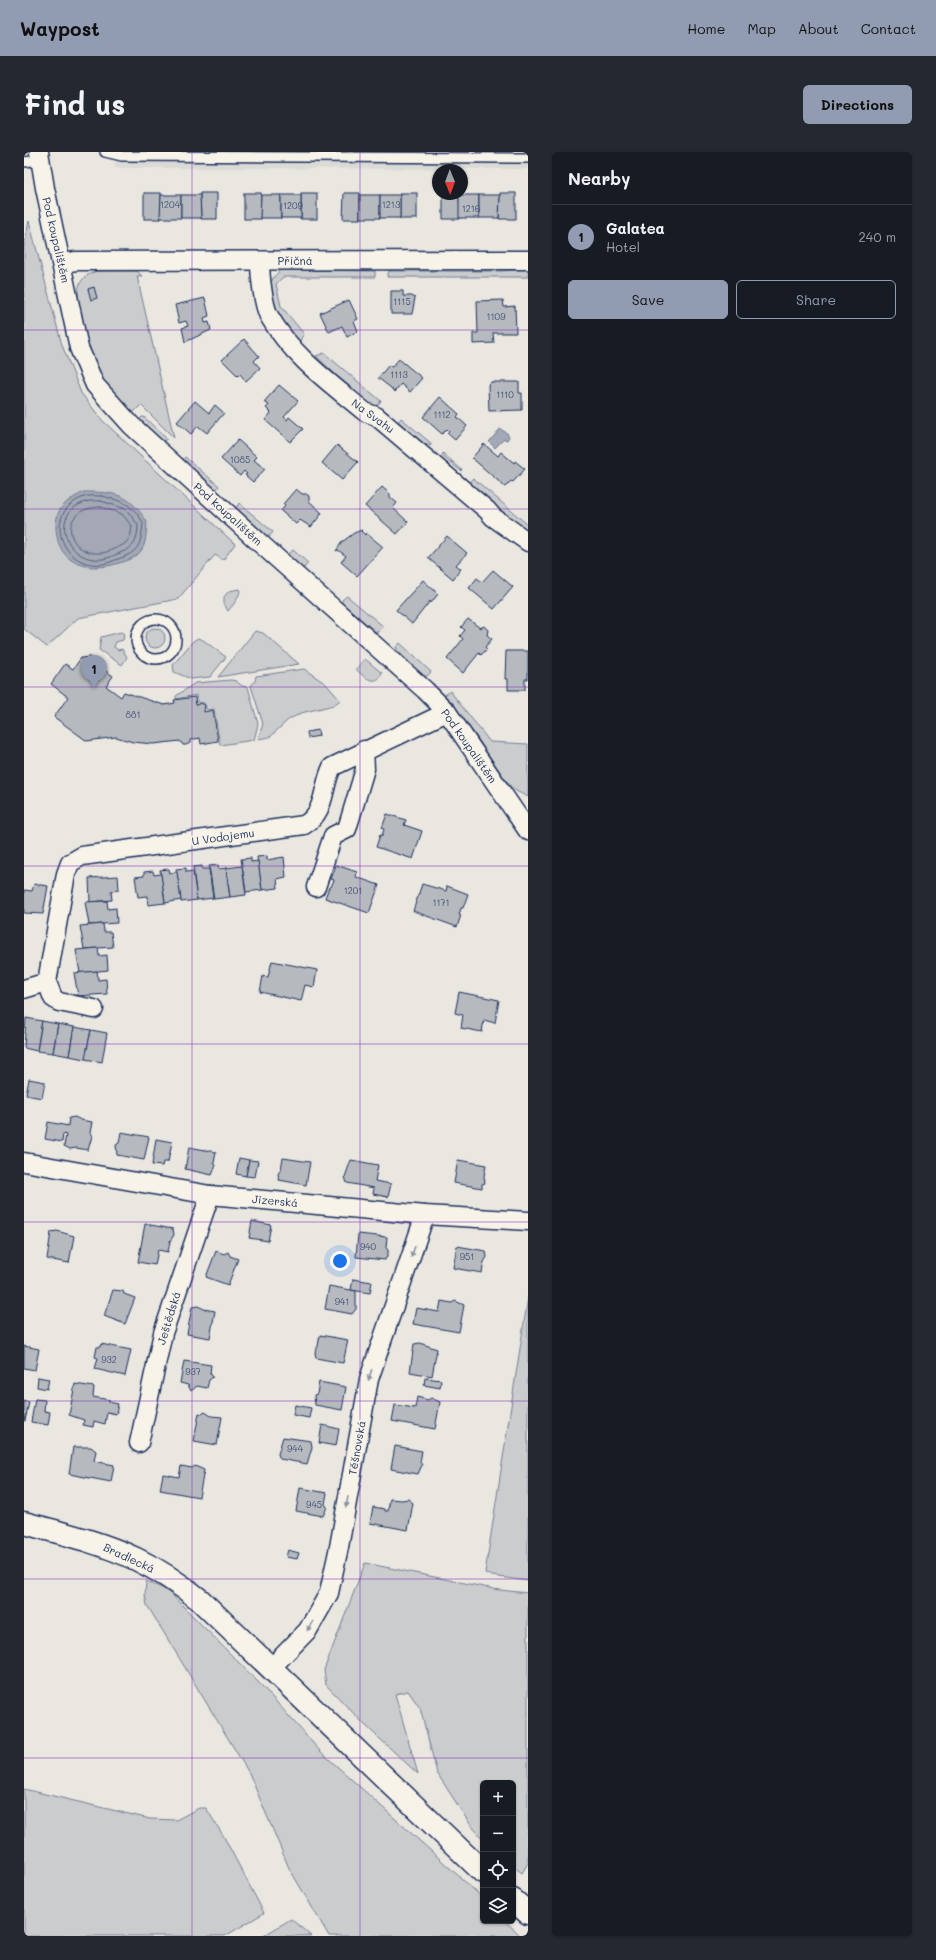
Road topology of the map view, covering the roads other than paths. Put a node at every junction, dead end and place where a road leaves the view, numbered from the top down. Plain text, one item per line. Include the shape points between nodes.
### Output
1 (105, 152) edge
2 (35, 158) edge
3 (528, 158) edge
4 (528, 260) edge
5 (260, 262) junction
6 (62, 263) junction
7 (528, 542) edge
8 (172, 626) joint
9 (447, 712) junction
10 (364, 750) junction
11 (525, 822) edge
12 (316, 887) dead end
13 (46, 982) junction
14 (24, 989) edge
15 (94, 1008) dead end
16 (24, 1162) edge
17 (210, 1195) junction
18 (425, 1215) junction
19 (528, 1221) edge
20 (139, 1443) dead end
21 (24, 1524) edge
22 (271, 1668) junction
23 (480, 1869) edge
24 (516, 1903) edge
25 (528, 1913) edge

1 - 3 lane via 122,156
2 - 6 street, Pod koupalištěm via 45,188
4 - 5 street, Příčná
5 - 6 street, Příčná
5 - 7 street, Na Svahu via 260,278 268,315 298,354 364,412 376,416 493,517
6 - 9 street, Pod koupalištěm via 79,348 95,386 131,425
8 - 8 lane via 160,618 152,618 145,622 136,634 138,648 150,658 165,658 175,647 177,640
9 - 10 street, U Vodojemu
9 - 11 street, Pod koupalištěm
10 - 12 street via 365,769 347,829 333,836
10 - 13 street, U Vodojemu via 332,767 320,811 304,825 82,856 70,863
13 - 14 street
13 - 15 street via 53,998 59,1002
16 - 17 street, Jizerská
17 - 18 street, Jizerská
17 - 20 street, Ještědská via 163,1333
18 - 19 street, Jizerská
18 -> 22 street, Těšnovská via 369,1379 329,1593 308,1630
21 - 22 street, Bradlecká via 106,1546 134,1558 180,1585 221,1619
22 - 23 street, Bradlecká
24 - 25 street

